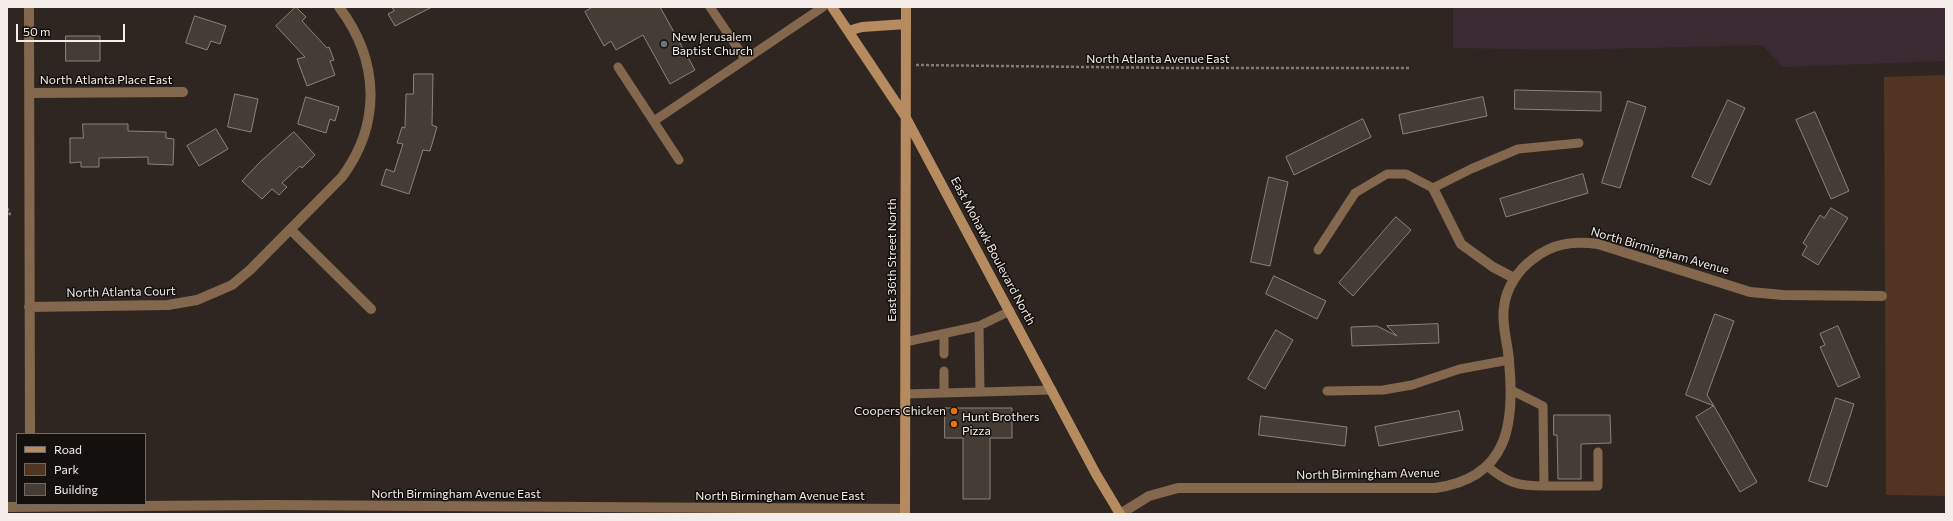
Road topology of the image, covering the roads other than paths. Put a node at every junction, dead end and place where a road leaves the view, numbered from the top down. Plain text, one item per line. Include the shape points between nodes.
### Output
1 (29, 7) edge
2 (339, 7) edge
3 (710, 7) edge
4 (823, 7) edge
5 (832, 7) edge
6 (906, 7) edge
7 (906, 24) junction
8 (848, 31) junction
9 (745, 59) junction
10 (618, 67) dead end
11 (183, 92) dead end
12 (30, 93) junction
13 (905, 116) junction
14 (654, 121) junction
15 (1579, 143) dead end
16 (679, 160) dead end
17 (1433, 188) junction
18 (291, 230) junction
19 (1318, 250) dead end
20 (1514, 278) junction
21 (1882, 296) dead end
22 (29, 307) junction
23 (371, 309) dead end
24 (1010, 311) junction
25 (979, 326) junction
26 (944, 334) junction
27 (905, 342) junction
28 (944, 354) dead end
29 (1509, 360) junction
30 (944, 371) dead end
31 (1052, 390) junction
32 (1511, 390) junction
33 (1327, 391) dead end
34 (980, 392) junction
35 (944, 393) junction
36 (905, 394) junction
37 (30, 433) edge
38 (1598, 452) dead end
39 (1487, 466) junction
40 (1544, 486) junction
41 (7, 507) edge
42 (31, 508) edge
43 (905, 511) edge
44 (818, 512) edge
45 (1120, 514) edge

1 - 12 street
2 - 18 street, North Atlanta Court via 351,23 366,57 371,82 369,121 352,164
3 - 9 lane
4 - 9 lane
5 - 8 street, East Mohawk Boulevard North
6 - 7 street, East 36th Street North
7 - 8 street via 862,27
7 - 13 street, East 36th Street North
8 - 13 street, East Mohawk Boulevard North
9 - 14 lane
10 - 14 lane
11 - 12 street, North Atlanta Place East
12 - 22 street
13 - 24 street, East Mohawk Boulevard North
13 - 27 street, East 36th Street North
14 - 16 lane
15 - 17 lane via 1518,149
17 - 19 lane via 1406,174 1387,174 1355,193
17 - 20 street via 1461,244
18 - 22 street, North Atlanta Court via 232,285 197,300 168,305
18 - 23 street
20 - 21 street, North Birmingham Avenue via 1529,262 1551,247 1566,242 1580,242 1598,244 1750,292
20 - 29 street, North Birmingham Avenue via 1503,312
22 - 37 street
24 - 25 lane
24 - 31 street, East Mohawk Boulevard North
25 - 26 lane
25 - 34 lane
26 - 27 lane
26 - 28 lane
27 - 36 street, East 36th Street North
29 - 32 street, North Birmingham Avenue
29 - 33 lane via 1383,390
30 - 35 lane
31 - 34 lane
31 - 45 street, East Mohawk Boulevard North
32 - 39 street, North Birmingham Avenue via 1508,433 1500,450
32 - 40 lane via 1543,406
34 - 35 lane
35 - 36 lane
36 - 43 street, East 36th Street North
38 - 40 lane via 1598,486
39 - 40 lane via 1511,483
39 - 45 street, North Birmingham Avenue via 1465,481 1435,488 1169,489 1149,496
41 - 42 street, North Birmingham Avenue East
42 - 44 street, North Birmingham Avenue East via 271,504
43 - 44 street, North Birmingham Avenue East

